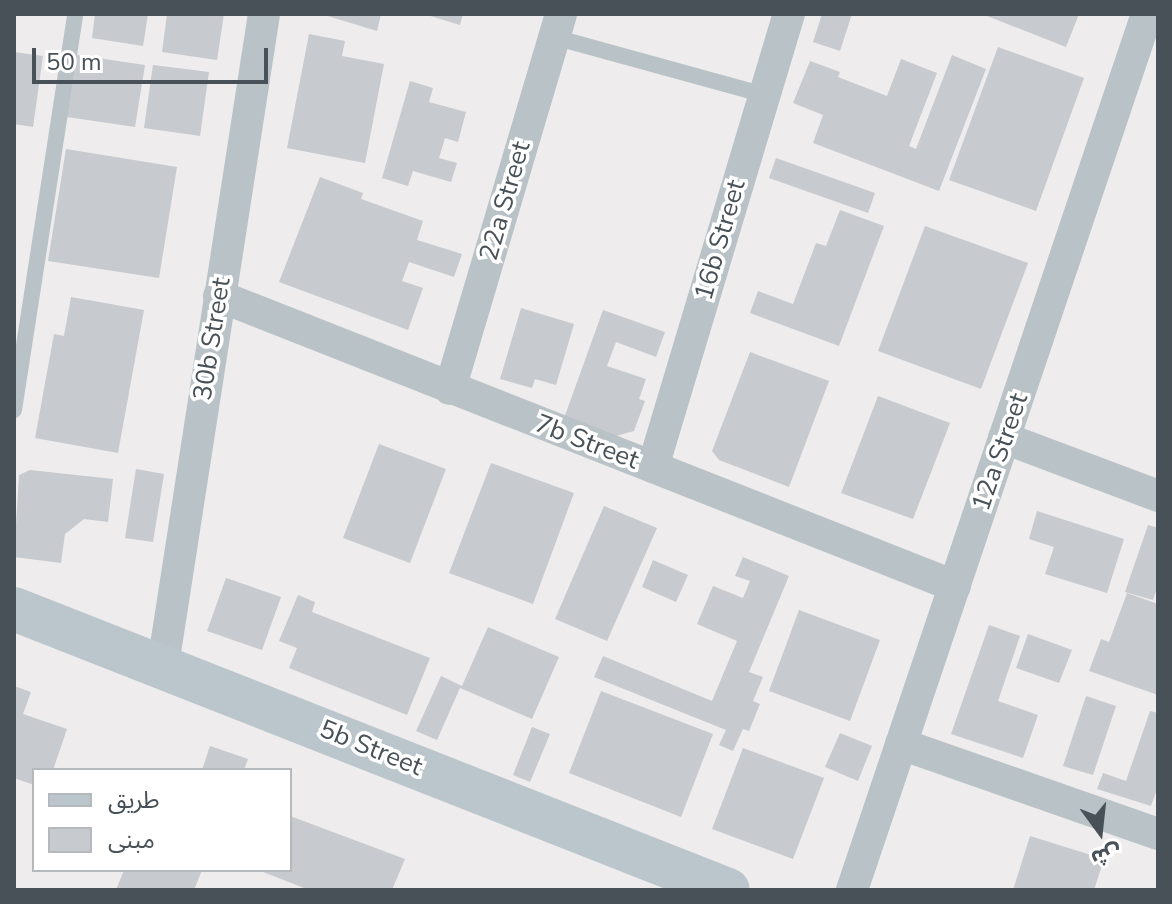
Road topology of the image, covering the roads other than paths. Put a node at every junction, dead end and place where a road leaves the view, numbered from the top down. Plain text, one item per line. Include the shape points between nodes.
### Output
1 (75, 14) edge
2 (264, 14) edge
3 (789, 14) edge
4 (557, 26) edge
5 (1148, 31) edge
6 (764, 95) junction
7 (219, 296) junction
8 (450, 389) junction
9 (14, 410) edge
10 (1004, 438) junction
11 (653, 467) junction
12 (1158, 496) edge
13 (955, 586) junction
14 (14, 609) edge
15 (163, 665) junction
16 (901, 744) junction
17 (1158, 834) edge
18 (728, 890) edge
19 (852, 890) edge

1 - 9 lane
2 - 7 street, 30b Street
3 - 6 street, 16b Street
4 - 6 lane
4 - 8 street, 22a Street
5 - 10 street, 12a Street
6 - 11 street, 16b Street
7 - 8 street, 7b Street
7 - 15 street, 30b Street
8 - 11 street, 7b Street
10 - 12 street
10 - 13 street, 12a Street
11 - 13 street, 7b Street
13 - 16 street, 12a Street
14 - 15 street, 5b Street
15 - 18 street, 5b Street
16 - 17 street
16 - 19 street, 12a Street

